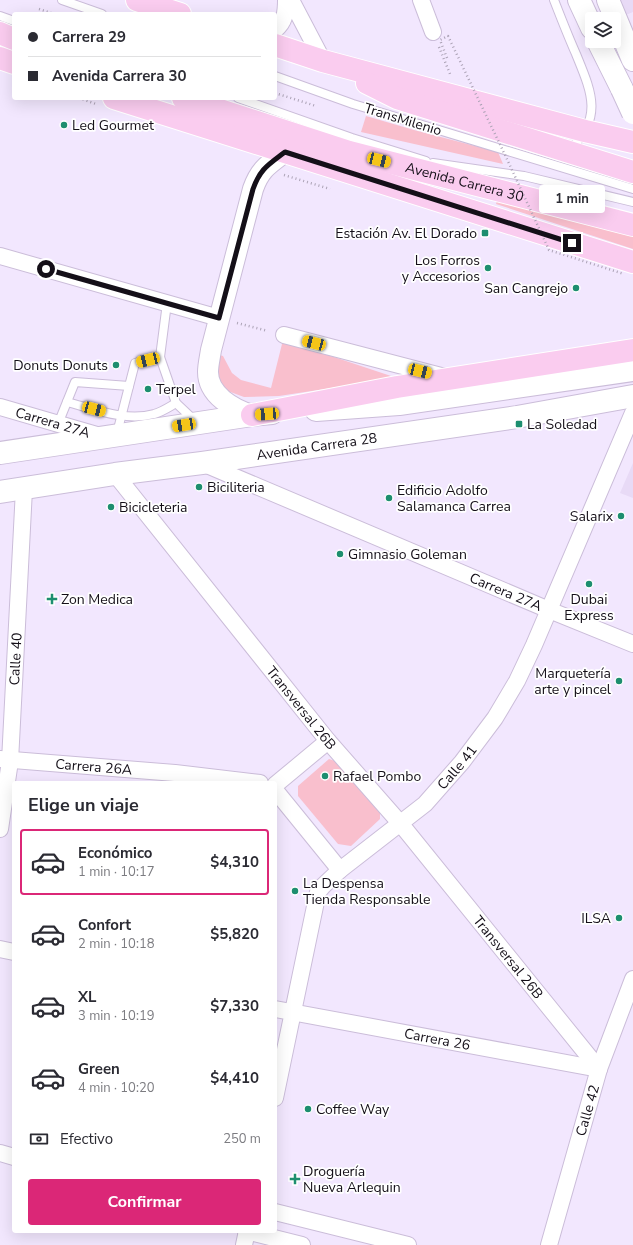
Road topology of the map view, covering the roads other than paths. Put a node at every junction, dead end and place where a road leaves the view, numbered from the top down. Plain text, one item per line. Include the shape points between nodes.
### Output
1 (62, 0) edge
2 (137, 0) edge
3 (286, 0) edge
4 (291, 0) edge
5 (421, 0) edge
6 (554, 0) edge
7 (579, 0) edge
8 (608, 0) edge
9 (96, 12) edge
10 (174, 12) edge
11 (585, 13) edge
12 (0, 16) edge
13 (12, 20) edge
14 (277, 28) edge
15 (627, 31) edge
16 (433, 32) road end
17 (0, 33) edge
18 (12, 37) edge
19 (277, 46) edge
20 (602, 48) edge
21 (0, 58) edge
22 (633, 60) edge
23 (323, 61) junction
24 (12, 62) edge
25 (277, 77) edge
26 (120, 100) edge
27 (189, 100) edge
28 (244, 100) edge
29 (633, 114) edge
30 (585, 131) junction
31 (633, 142) edge
32 (285, 152) junction
33 (349, 152) junction
34 (567, 152) junction
35 (533, 158) junction
36 (433, 163) junction
37 (633, 172) edge
38 (491, 179) dead end
39 (633, 189) edge
40 (551, 195) dead end
41 (633, 202) edge
42 (489, 216) junction
43 (633, 217) edge
44 (633, 225) edge
45 (0, 256) edge
46 (629, 268) edge
47 (167, 303) junction
48 (219, 318) junction
49 (284, 335) road end
50 (633, 350) edge
51 (160, 357) junction
52 (633, 370) edge
53 (450, 379) junction
54 (129, 386) junction
55 (633, 396) edge
56 (67, 402) junction
57 (176, 403) junction
58 (0, 407) edge
59 (633, 413) edge
60 (252, 415) junction
61 (198, 423) junction
62 (58, 424) junction
63 (114, 430) junction
64 (0, 453) edge
65 (202, 463) junction
66 (115, 474) junction
67 (24, 489) junction
68 (0, 492) edge
69 (550, 610) junction
70 (633, 644) edge
71 (328, 741) junction
72 (5, 760) edge
73 (241, 781) edge
74 (277, 784) edge
75 (277, 792) edge
76 (400, 823) junction
77 (0, 829) edge
78 (340, 870) junction
79 (0, 949) edge
80 (12, 952) edge
81 (633, 979) edge
82 (277, 1009) edge
83 (293, 1013) junction
84 (599, 1069) junction
85 (277, 1089) edge
86 (0, 1153) edge
87 (12, 1156) edge
88 (277, 1212) edge
89 (247, 1233) edge
90 (255, 1233) edge
91 (244, 1245) edge
92 (302, 1245) edge
93 (408, 1245) edge
94 (549, 1245) edge

1 - 9 lane
2 - 10 highway
3 - 14 street via 284,19
4 - 23 street
5 - 16 street
6 - 30 lane via 590,90 592,109
7 - 11 main road
8 - 15 main road
12 - 13 lane
15 - 22 main road
17 - 18 highway
19 - 23 highway
20 - 29 main road, bridge
21 - 24 highway
23 - 30 highway
23 - 34 highway via 397,98
25 - 35 lane, TransMilenio via 353,104
26 - 32 highway, Avenida Carrera 30
27 - 33 highway, Avenida Carrera 30
28 - 36 lane
30 - 31 highway
30 - 34 lane
32 - 42 highway, Avenida Carrera 30
32 - 48 street via 266,166 257,178
33 - 42 highway
33 - 44 highway, Avenida Carrera 30
34 - 35 lane, TransMilenio via 553,157
34 - 37 highway
35 - 39 lane, TransMilenio
36 - 38 lane
36 - 41 lane via 524,176
40 - 43 lane
42 - 46 highway, Avenida Carrera 30
45 - 47 street
47 - 48 street
47 - 51 lane
48 - 60 street via 210,357 209,379 214,390 230,406
49 - 53 street
50 - 53 highway
51 - 54 lane via 135,364
51 - 57 lane
52 - 60 main road via 399,404
53 - 60 highway via 389,388
54 - 56 lane via 75,382
54 - 63 lane
55 - 65 main road, Avenida Carrera 28 via 518,417
56 - 62 lane
56 - 63 lane
57 - 61 lane
57 - 63 lane
58 - 62 street, Carrera 27A
59 - 69 street, Calle 41
60 - 61 main road
61 - 63 main road
62 - 63 street, Carrera 27A
63 - 64 main road
65 - 66 main road, Avenida Carrera 28
65 - 69 street, Carrera 27A
66 - 67 main road, Avenida Carrera 28
66 - 71 street, Transversal 26B
67 - 68 main road, Avenida Carrera 28
67 - 72 street, Calle 40
69 - 70 street, Carrera 27A
69 - 76 street, Calle 41 via 495,718 462,762 425,804
71 - 74 street
71 - 76 street, Transversal 26B
72 - 73 street, Carrera 26A
72 - 77 street, Calle 40
75 - 78 street
76 - 78 street, Calle 41
76 - 84 street, Transversal 26B
78 - 83 street, Calle 41 via 318,892
79 - 80 street
81 - 84 street, Calle 42
82 - 83 street, Carrera 26
83 - 84 street, Carrera 26
83 - 85 street, Calle 41
84 - 94 street, Calle 42
86 - 87 street
88 - 93 street
89 - 91 street
90 - 92 street

